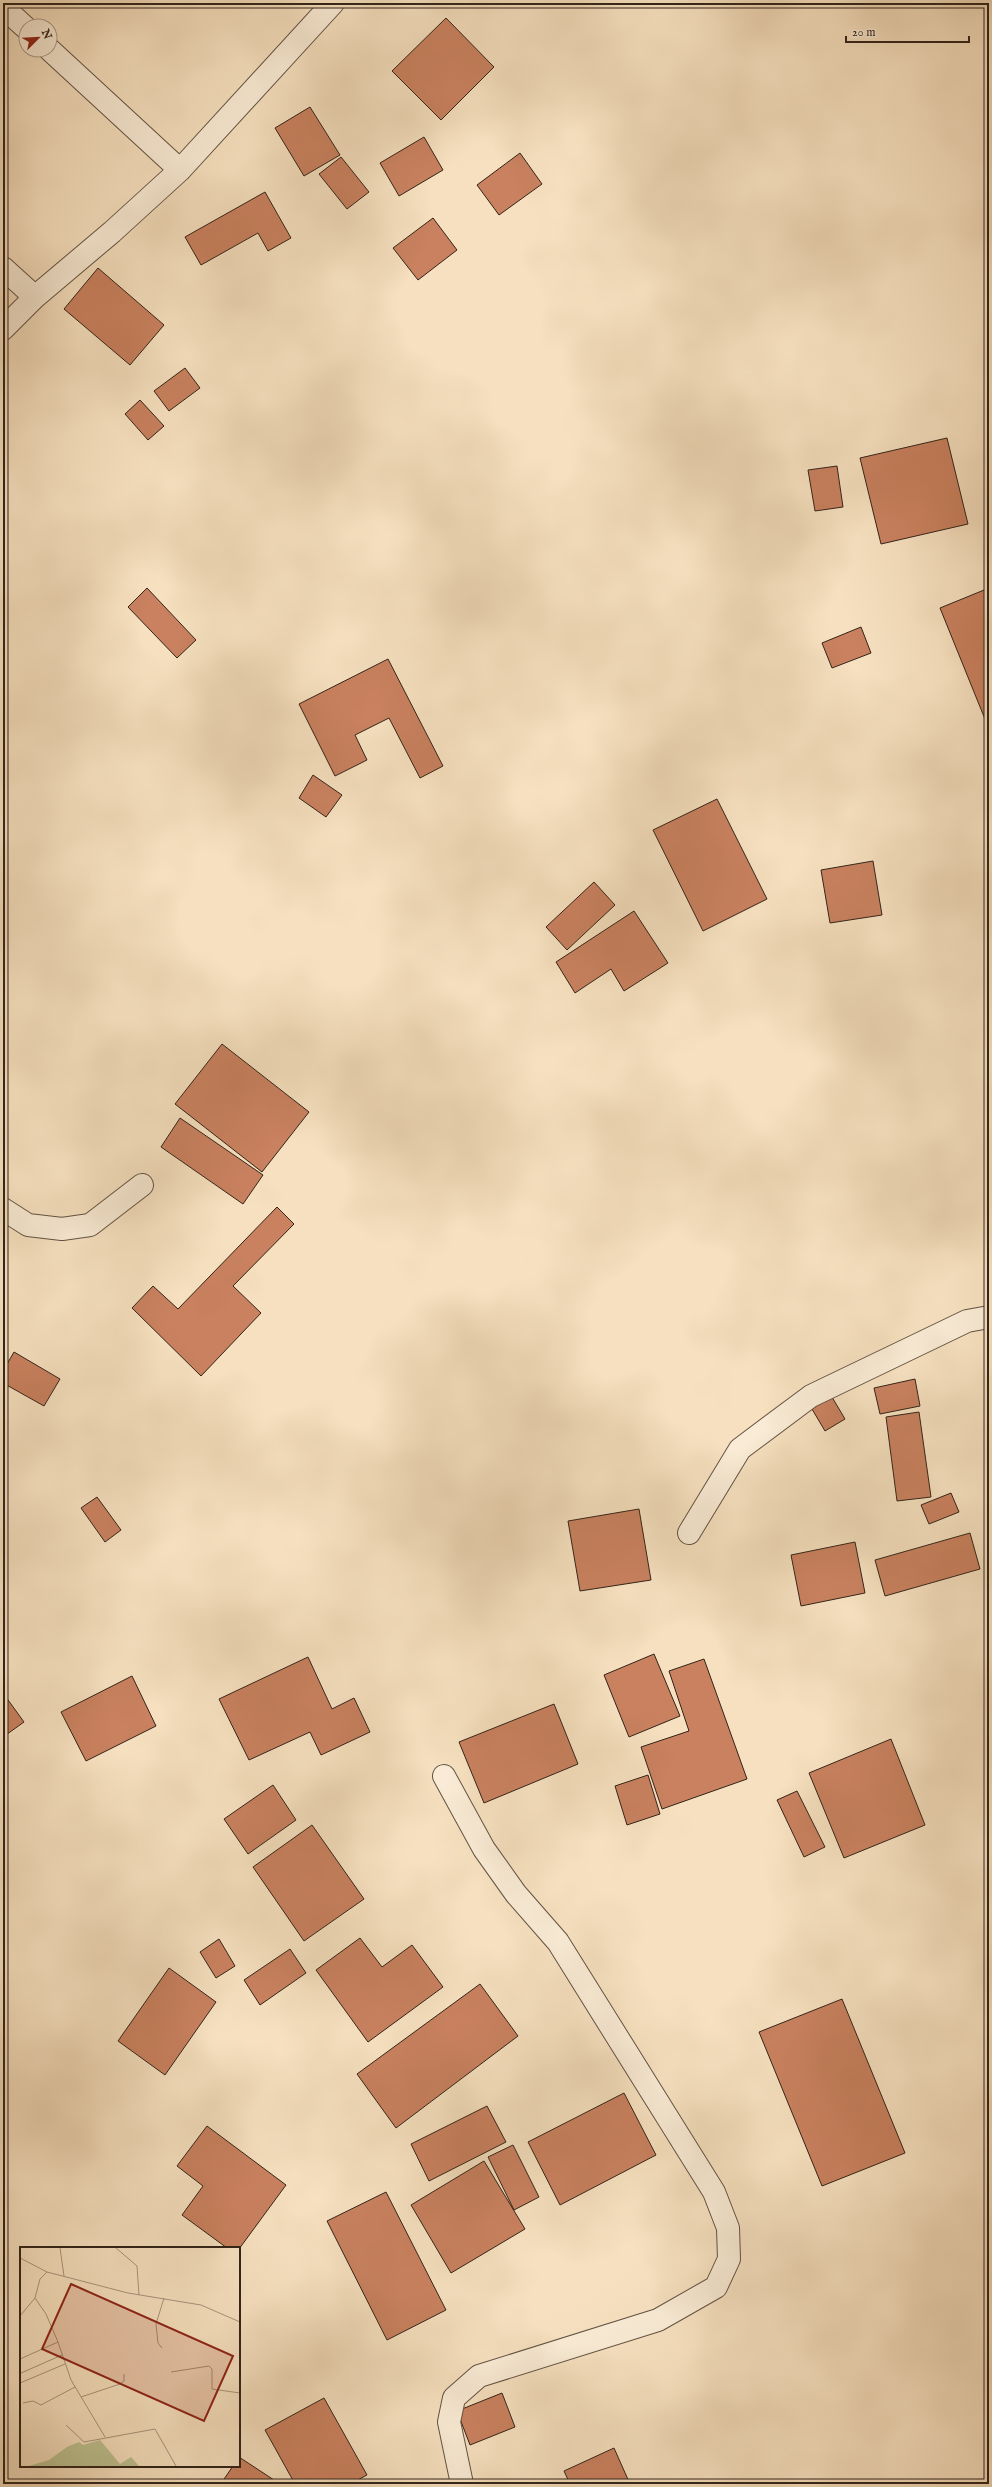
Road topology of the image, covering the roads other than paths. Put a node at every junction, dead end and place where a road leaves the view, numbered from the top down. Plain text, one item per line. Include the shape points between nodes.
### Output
1 (333, 3) edge
2 (3, 7) edge
3 (18, 21) edge
4 (58, 57) edge
5 (180, 170) junction
6 (3, 268) edge
7 (35, 297) junction
8 (3, 329) edge
9 (142, 1185) dead end
10 (3, 1209) edge
11 (989, 1317) edge
12 (690, 1533) dead end
13 (444, 1776) dead end
14 (462, 2484) edge

1 - 5 street
2 - 3 street
4 - 5 street
5 - 7 street
6 - 7 street
7 - 8 street
9 - 10 street via 90,1225 62,1229 28,1225
11 - 12 street via 967,1321 811,1396 740,1449
13 - 14 street via 484,1849 516,1894 558,1942 714,2192 728,2228 729,2259 716,2287 658,2320 479,2376 454,2398 449,2422

